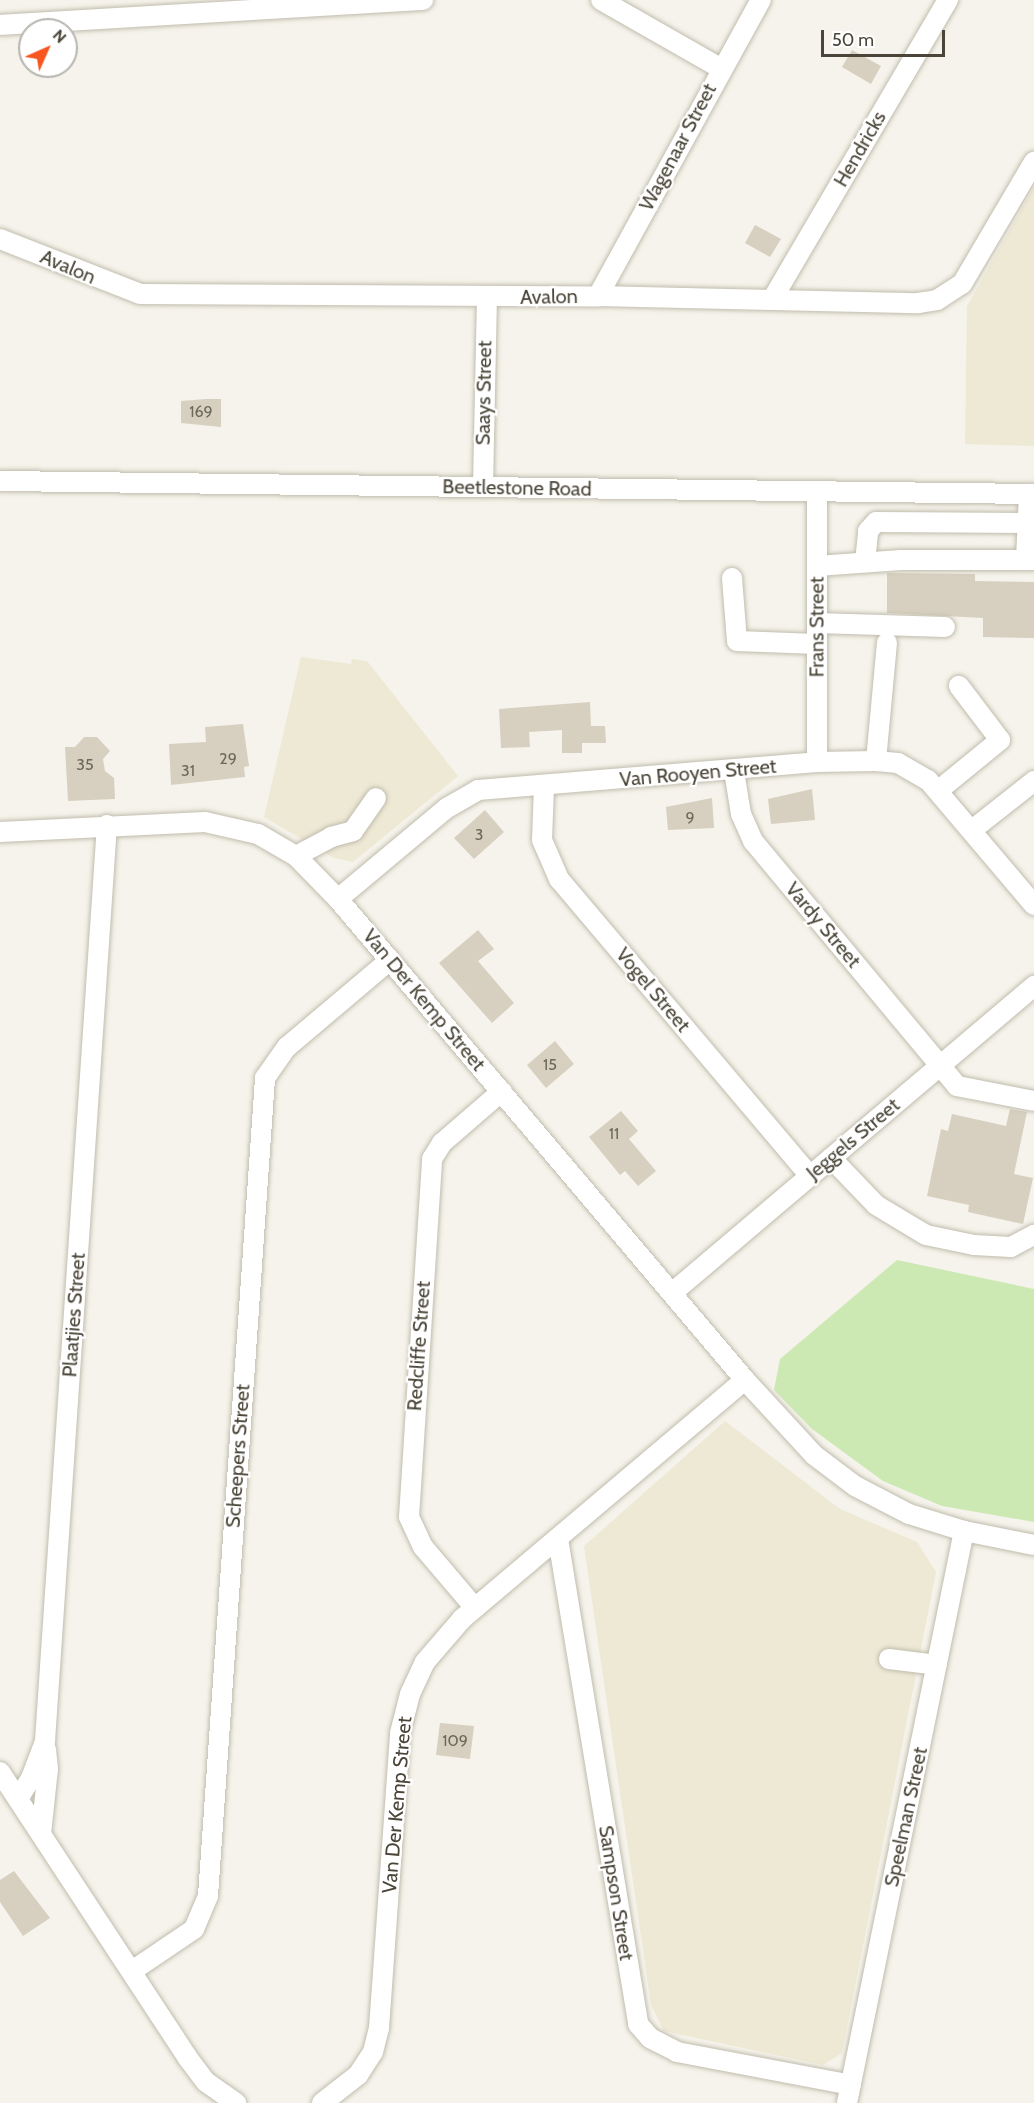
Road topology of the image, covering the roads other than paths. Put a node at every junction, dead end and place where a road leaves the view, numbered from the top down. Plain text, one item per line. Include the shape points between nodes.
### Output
1 (423, 0) edge
2 (601, 0) edge
3 (761, 0) edge
4 (948, 0) edge
5 (0, 25) edge
6 (720, 68) junction
7 (1034, 162) edge
8 (0, 239) edge
9 (598, 296) junction
10 (487, 298) junction
11 (773, 298) junction
12 (0, 481) edge
13 (483, 487) junction
14 (817, 492) junction
15 (1032, 494) edge
16 (1028, 523) junction
17 (1030, 560) edge
18 (865, 562) junction
19 (817, 566) junction
20 (732, 578) dead end
21 (817, 623) junction
22 (945, 627) dead end
23 (887, 643) dead end
24 (817, 644) junction
25 (959, 686) dead end
26 (876, 760) junction
27 (817, 762) junction
28 (734, 771) junction
29 (1034, 781) edge
30 (544, 786) junction
31 (939, 790) junction
32 (376, 798) dead end
33 (107, 825) junction
34 (972, 830) junction
35 (0, 832) edge
36 (296, 856) junction
37 (338, 899) junction
38 (1034, 905) edge
39 (390, 960) junction
40 (1034, 986) edge
41 (941, 1065) junction
42 (502, 1091) junction
43 (1034, 1101) edge
44 (831, 1158) junction
45 (810, 1176) junction
46 (1034, 1235) edge
47 (672, 1293) junction
48 (745, 1380) junction
49 (964, 1531) junction
50 (558, 1539) junction
51 (1034, 1545) edge
52 (475, 1608) junction
53 (889, 1659) dead end
54 (937, 1665) junction
55 (44, 1743) junction
56 (0, 1772) edge
57 (18, 1800) junction
58 (41, 1834) junction
59 (132, 1971) junction
60 (849, 2094) edge
61 (236, 2103) edge
62 (322, 2103) edge

1 - 5 street
2 - 6 street
3 - 6 street, Wagenaar Street
4 - 11 street, Hendricks
6 - 9 street, Wagenaar Street
7 - 11 street, Avalon via 968,276 946,296 918,303
8 - 10 street, Avalon via 130,293
9 - 10 street, Avalon
9 - 11 street, Avalon
10 - 13 street, Saays Street
12 - 13 street, Beetlestone Road
13 - 14 street, Beetlestone Road
14 - 15 street, Beetlestone Road
14 - 19 street, Frans Street
15 - 16 street
16 - 17 street
16 - 18 street via 876,522 868,531
17 - 18 street
18 - 19 street
19 - 21 street, Frans Street
20 - 24 street via 737,641
21 - 22 street
21 - 24 street, Frans Street
23 - 26 street
24 - 27 street, Frans Street
25 - 31 street via 1000,740
26 - 27 street, Van Rooyen Street
26 - 31 street, Van Rooyen Street via 910,768
27 - 28 street, Van Rooyen Street
28 - 30 street, Van Rooyen Street
28 - 41 street, Vardy Street via 741,814 753,841
29 - 34 street
30 - 37 street, Van Rooyen Street via 491,787 465,795
30 - 45 street, Vogel Street via 542,840 559,879
31 - 34 street, Van Rooyen Street
32 - 36 street via 353,831 330,837
33 - 35 street, Van Der Kemp Street
33 - 36 street, Van Der Kemp Street via 187,821 222,824 258,834
33 - 55 street, Plaatjies Street
34 - 38 street, Van Rooyen Street
36 - 37 street, Van Der Kemp Street
37 - 39 street, Van Der Kemp Street
39 - 42 street, Van Der Kemp Street
39 - 59 street, Scheepers Street via 287,1047 265,1078 208,1896 194,1929
40 - 41 street, Jeggels Street
41 - 43 street, Vardy Street via 963,1090
41 - 44 street, Jeggels Street
42 - 47 street, Van Der Kemp Street
42 - 52 street, Redcliffe Street via 442,1143 432,1159 409,1517 423,1547
44 - 45 street, Jeggels Street
44 - 46 street via 876,1205 926,1235 974,1245 1011,1247
45 - 47 street, Jeggels Street
47 - 48 street, Van Der Kemp Street
48 - 49 street, Van Der Kemp Street via 796,1437 855,1486 909,1514
48 - 50 street, Van Der Kemp Street
49 - 51 street, Van Der Kemp Street
49 - 54 street, Speelman Street
50 - 52 street, Van Der Kemp Street
50 - 60 street, Sampson Street via 638,2024 650,2038 677,2052
52 - 62 street, Van Der Kemp Street via 450,1630 425,1662 406,1707 400,1733 379,2028 373,2052 358,2075
53 - 54 street
54 - 60 street, Speelman Street
55 - 57 street, Plaatjies Street
55 - 58 street via 48,1769
56 - 57 street
57 - 58 street
58 - 59 street
59 - 61 street via 206,2082

